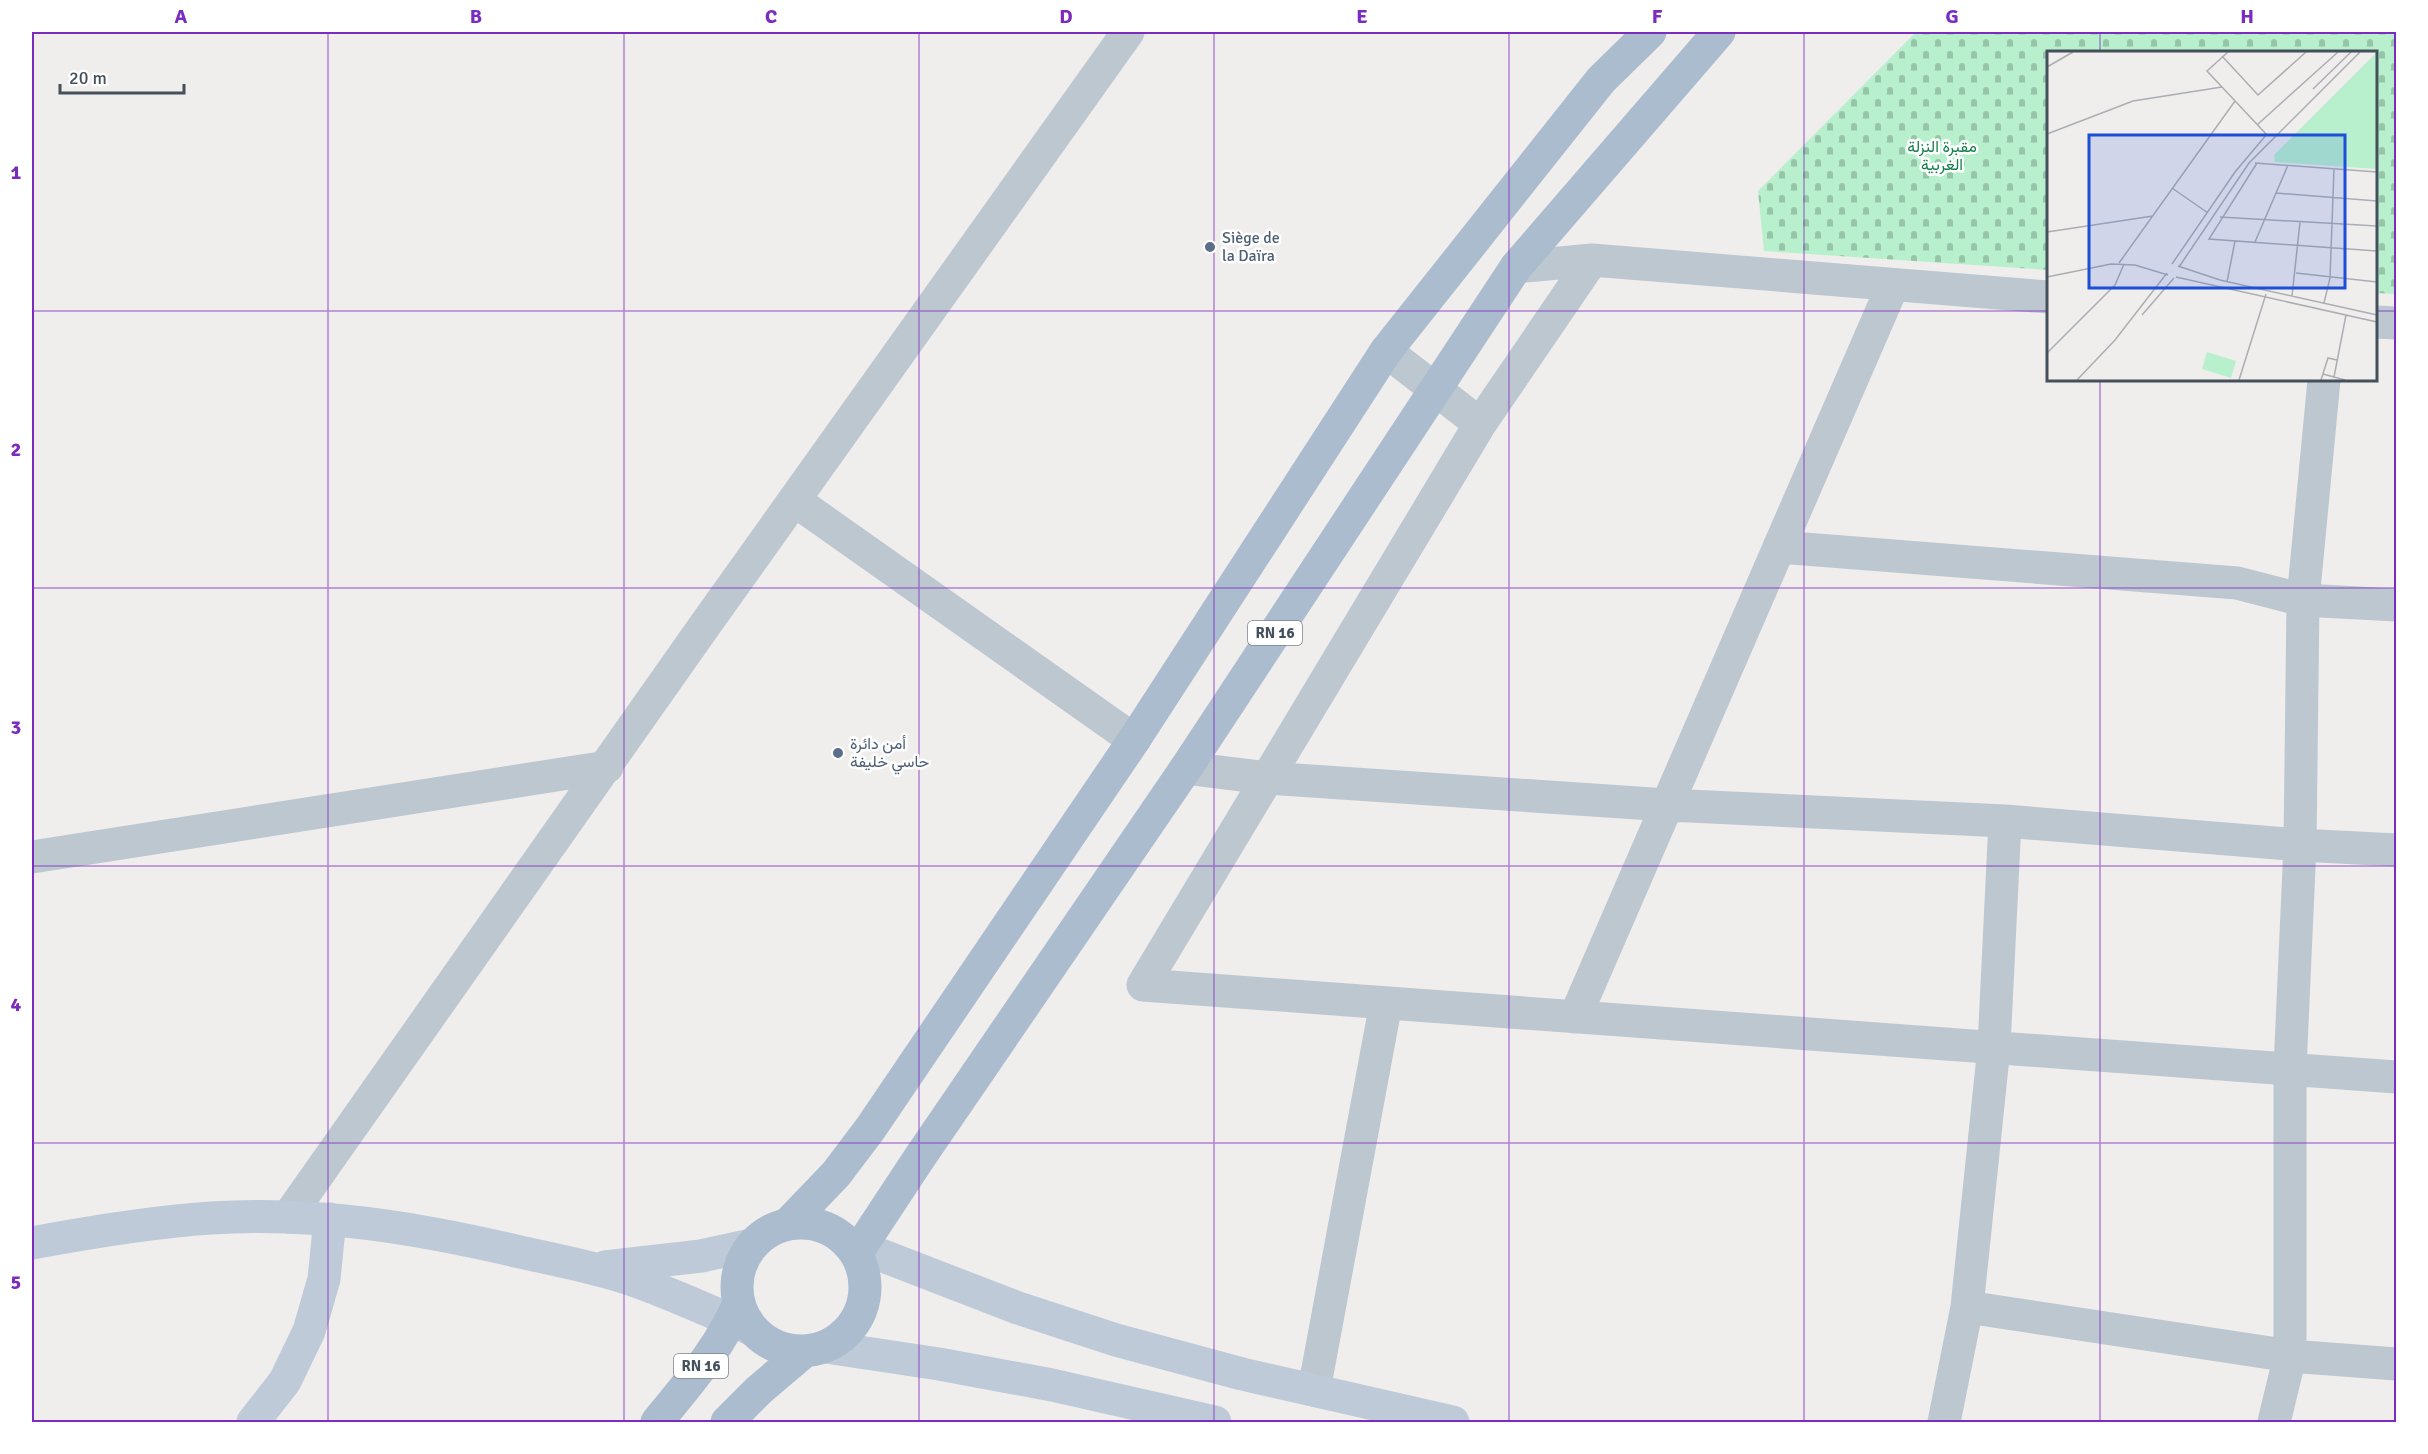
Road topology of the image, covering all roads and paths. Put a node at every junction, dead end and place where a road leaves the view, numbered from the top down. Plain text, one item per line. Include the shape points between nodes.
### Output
1 (1128, 32) edge
2 (1650, 32) edge
3 (1719, 32) edge
4 (1592, 260) junction
5 (1516, 267) junction
6 (1893, 285) junction
7 (2047, 297) edge
8 (2377, 322) edge
9 (2397, 323) edge
10 (1386, 351) junction
11 (2324, 381) edge
12 (1436, 389) junction
13 (1480, 424) junction
14 (794, 500) junction
15 (1779, 547) junction
16 (2303, 600) junction
17 (2397, 605) edge
18 (1134, 740) junction
19 (607, 766) junction
20 (1186, 768) junction
21 (1267, 778) junction
22 (1667, 805) junction
23 (2005, 821) junction
24 (2300, 845) junction
25 (2397, 850) edge
26 (32, 856) edge
27 (1386, 1003) junction
28 (1575, 1017) junction
29 (1994, 1047) junction
30 (2290, 1069) junction
31 (2397, 1077) edge
32 (288, 1217) junction
33 (330, 1219) junction
34 (788, 1224) junction
35 (32, 1243) edge
36 (752, 1245) junction
37 (855, 1247) junction
38 (594, 1269) junction
39 (1967, 1307) junction
40 (740, 1318) junction
41 (815, 1349) junction
42 (2290, 1356) junction
43 (2397, 1364) edge
44 (1314, 1390) junction
45 (253, 1422) edge
46 (657, 1422) edge
47 (727, 1422) edge
48 (1215, 1422) edge
49 (1453, 1422) edge
50 (1944, 1422) edge
51 (2274, 1422) edge

1 - 14 street
2 - 10 main road via 1601,80
3 - 5 main road, RN 16
4 - 5 street
4 - 6 street
4 - 13 street
5 - 12 main road, RN 16
6 - 7 street
6 - 15 street
8 - 9 street
10 - 12 street
10 - 18 main road
11 - 16 street
12 - 13 street
12 - 20 main road, RN 16
13 - 21 street
14 - 18 street
14 - 19 street
15 - 16 street via 2237,583
15 - 22 street
16 - 17 street
16 - 24 street
18 - 34 main road via 854,1153
19 - 26 street
19 - 32 street
20 - 21 street
20 - 37 main road, RN 16
21 - 22 street
21 - 27 street via 1143,985
22 - 23 street
22 - 28 street
23 - 24 street
23 - 29 street
24 - 25 street
24 - 30 street
27 - 28 street
27 - 44 street
28 - 29 street
29 - 30 street
29 - 39 street
30 - 31 street
30 - 42 street
32 - 33 street
32 - 35 street via 133,1225
33 - 38 street via 397,1226
33 - 45 street via 324,1279 309,1331 285,1381
34 - 36 main road via 768,1232
34 - 37 main road via 819,1226
36 - 38 street via 701,1256
36 - 40 main road via 741,1263 736,1284
37 - 41 main road via 866,1290 862,1308 841,1338
37 - 44 street via 1062,1324
38 - 40 street
39 - 42 street
39 - 50 street
40 - 41 main road via 766,1342 785,1350
40 - 46 main road, RN 16
41 - 47 main road via 759,1390
41 - 48 street via 939,1364
42 - 43 street
42 - 51 street
44 - 49 street

